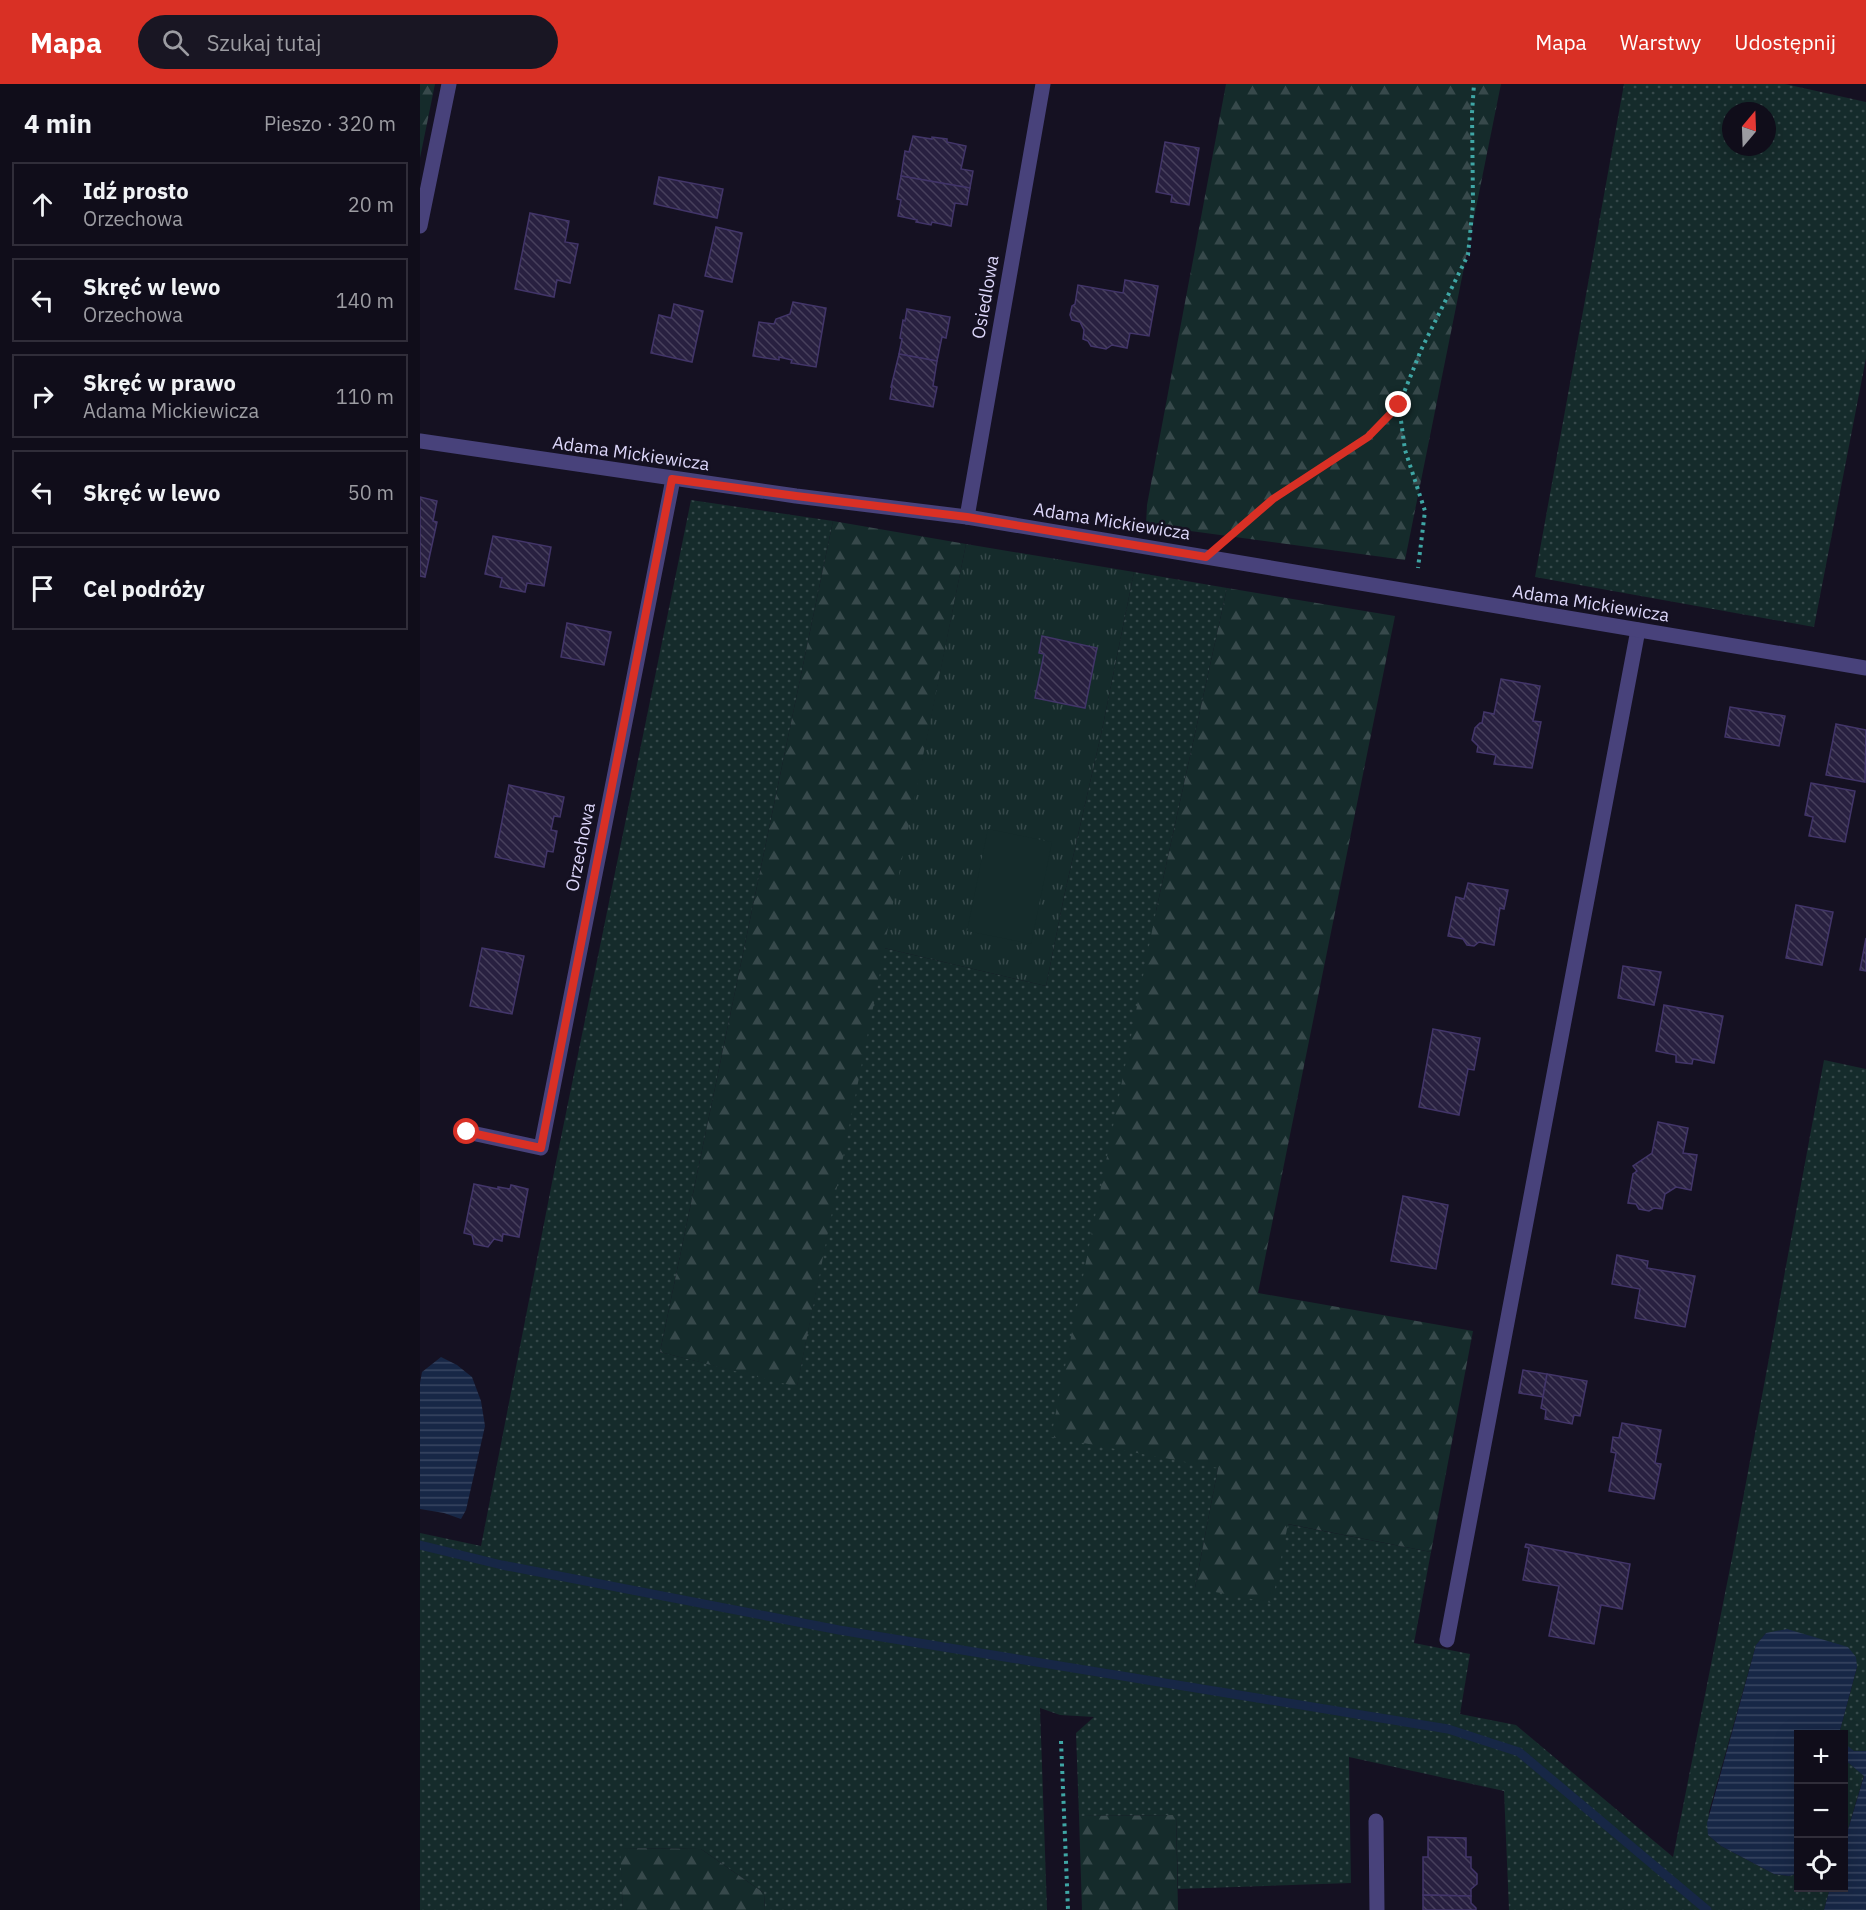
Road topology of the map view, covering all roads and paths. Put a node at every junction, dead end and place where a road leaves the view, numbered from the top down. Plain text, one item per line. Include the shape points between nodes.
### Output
1 (449, 84) edge
2 (1043, 84) edge
3 (1474, 84) edge
4 (420, 226) edge
5 (1399, 405) junction
6 (420, 441) edge
7 (672, 479) junction
8 (967, 517) junction
9 (1206, 557) junction
10 (1415, 593) junction
11 (1638, 630) junction
12 (1866, 668) edge
13 (467, 1132) dead end
14 (1447, 1640) dead end
15 (1061, 1741) dead end
16 (1376, 1821) dead end
17 (1068, 1910) edge
18 (1377, 1910) edge

1 - 4 street
2 - 8 street, Osiedlowa
3 - 5 path via 1473,204 1468,255
5 - 9 path via 1368,437 1273,499
5 - 10 path via 1405,450 1425,511
6 - 7 street, Adama Mickiewicza
7 - 8 street, Adama Mickiewicza
7 - 13 street, Orzechowa via 541,1148
8 - 9 street, Adama Mickiewicza
9 - 10 street, Adama Mickiewicza
10 - 11 street, Adama Mickiewicza
11 - 12 street, Adama Mickiewicza
11 - 14 street
15 - 17 path
16 - 18 street

